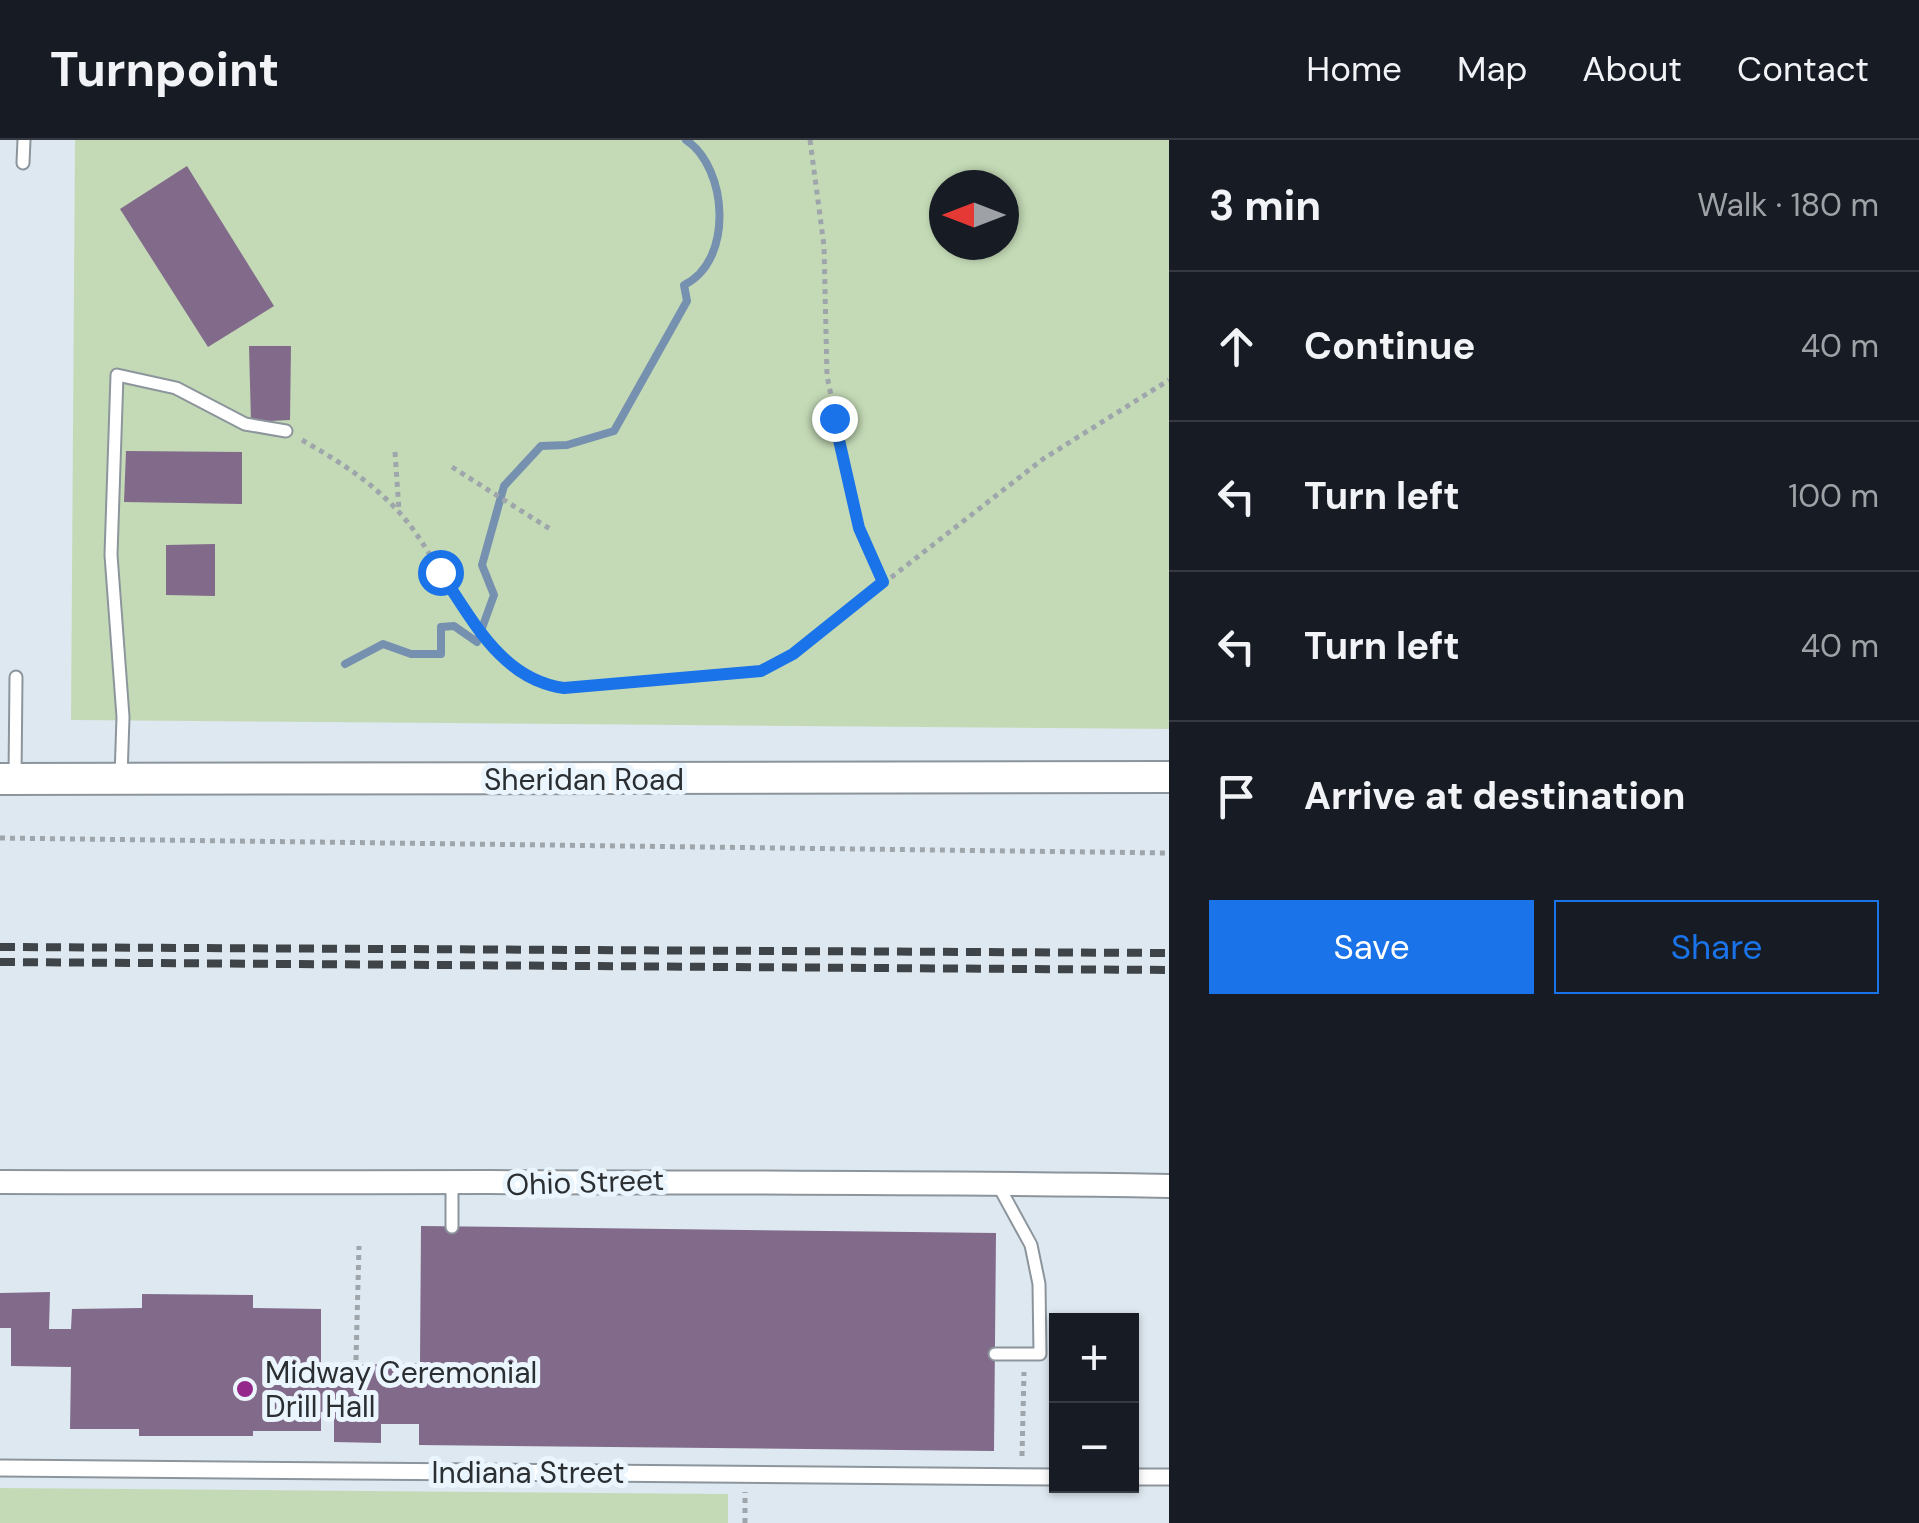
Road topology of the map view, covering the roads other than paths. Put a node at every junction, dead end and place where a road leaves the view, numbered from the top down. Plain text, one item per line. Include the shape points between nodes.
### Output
1 (24, 140) edge
2 (23, 163) dead end
3 (286, 431) road end
4 (16, 677) dead end
5 (1169, 777) edge
6 (8, 779) edge
7 (120, 781) junction
8 (0, 1182) edge
9 (997, 1184) junction
10 (452, 1185) junction
11 (1169, 1186) edge
12 (452, 1227) dead end
13 (994, 1354) dead end
14 (0, 1468) edge
15 (1049, 1476) edge
16 (1139, 1477) edge
17 (1169, 1478) edge

1 - 2 lane
3 - 7 lane via 245,424 176,388 117,375 111,555
4 - 6 lane
5 - 7 main road, Sheridan Road
6 - 7 main road, Sheridan Road
8 - 10 street, Ohio Street
9 - 10 street, Ohio Street via 683,1179
9 - 11 street, Ohio Street
9 - 13 lane via 1030,1246 1039,1284 1040,1354
10 - 12 lane
14 - 15 street, Indiana Street
16 - 17 street

